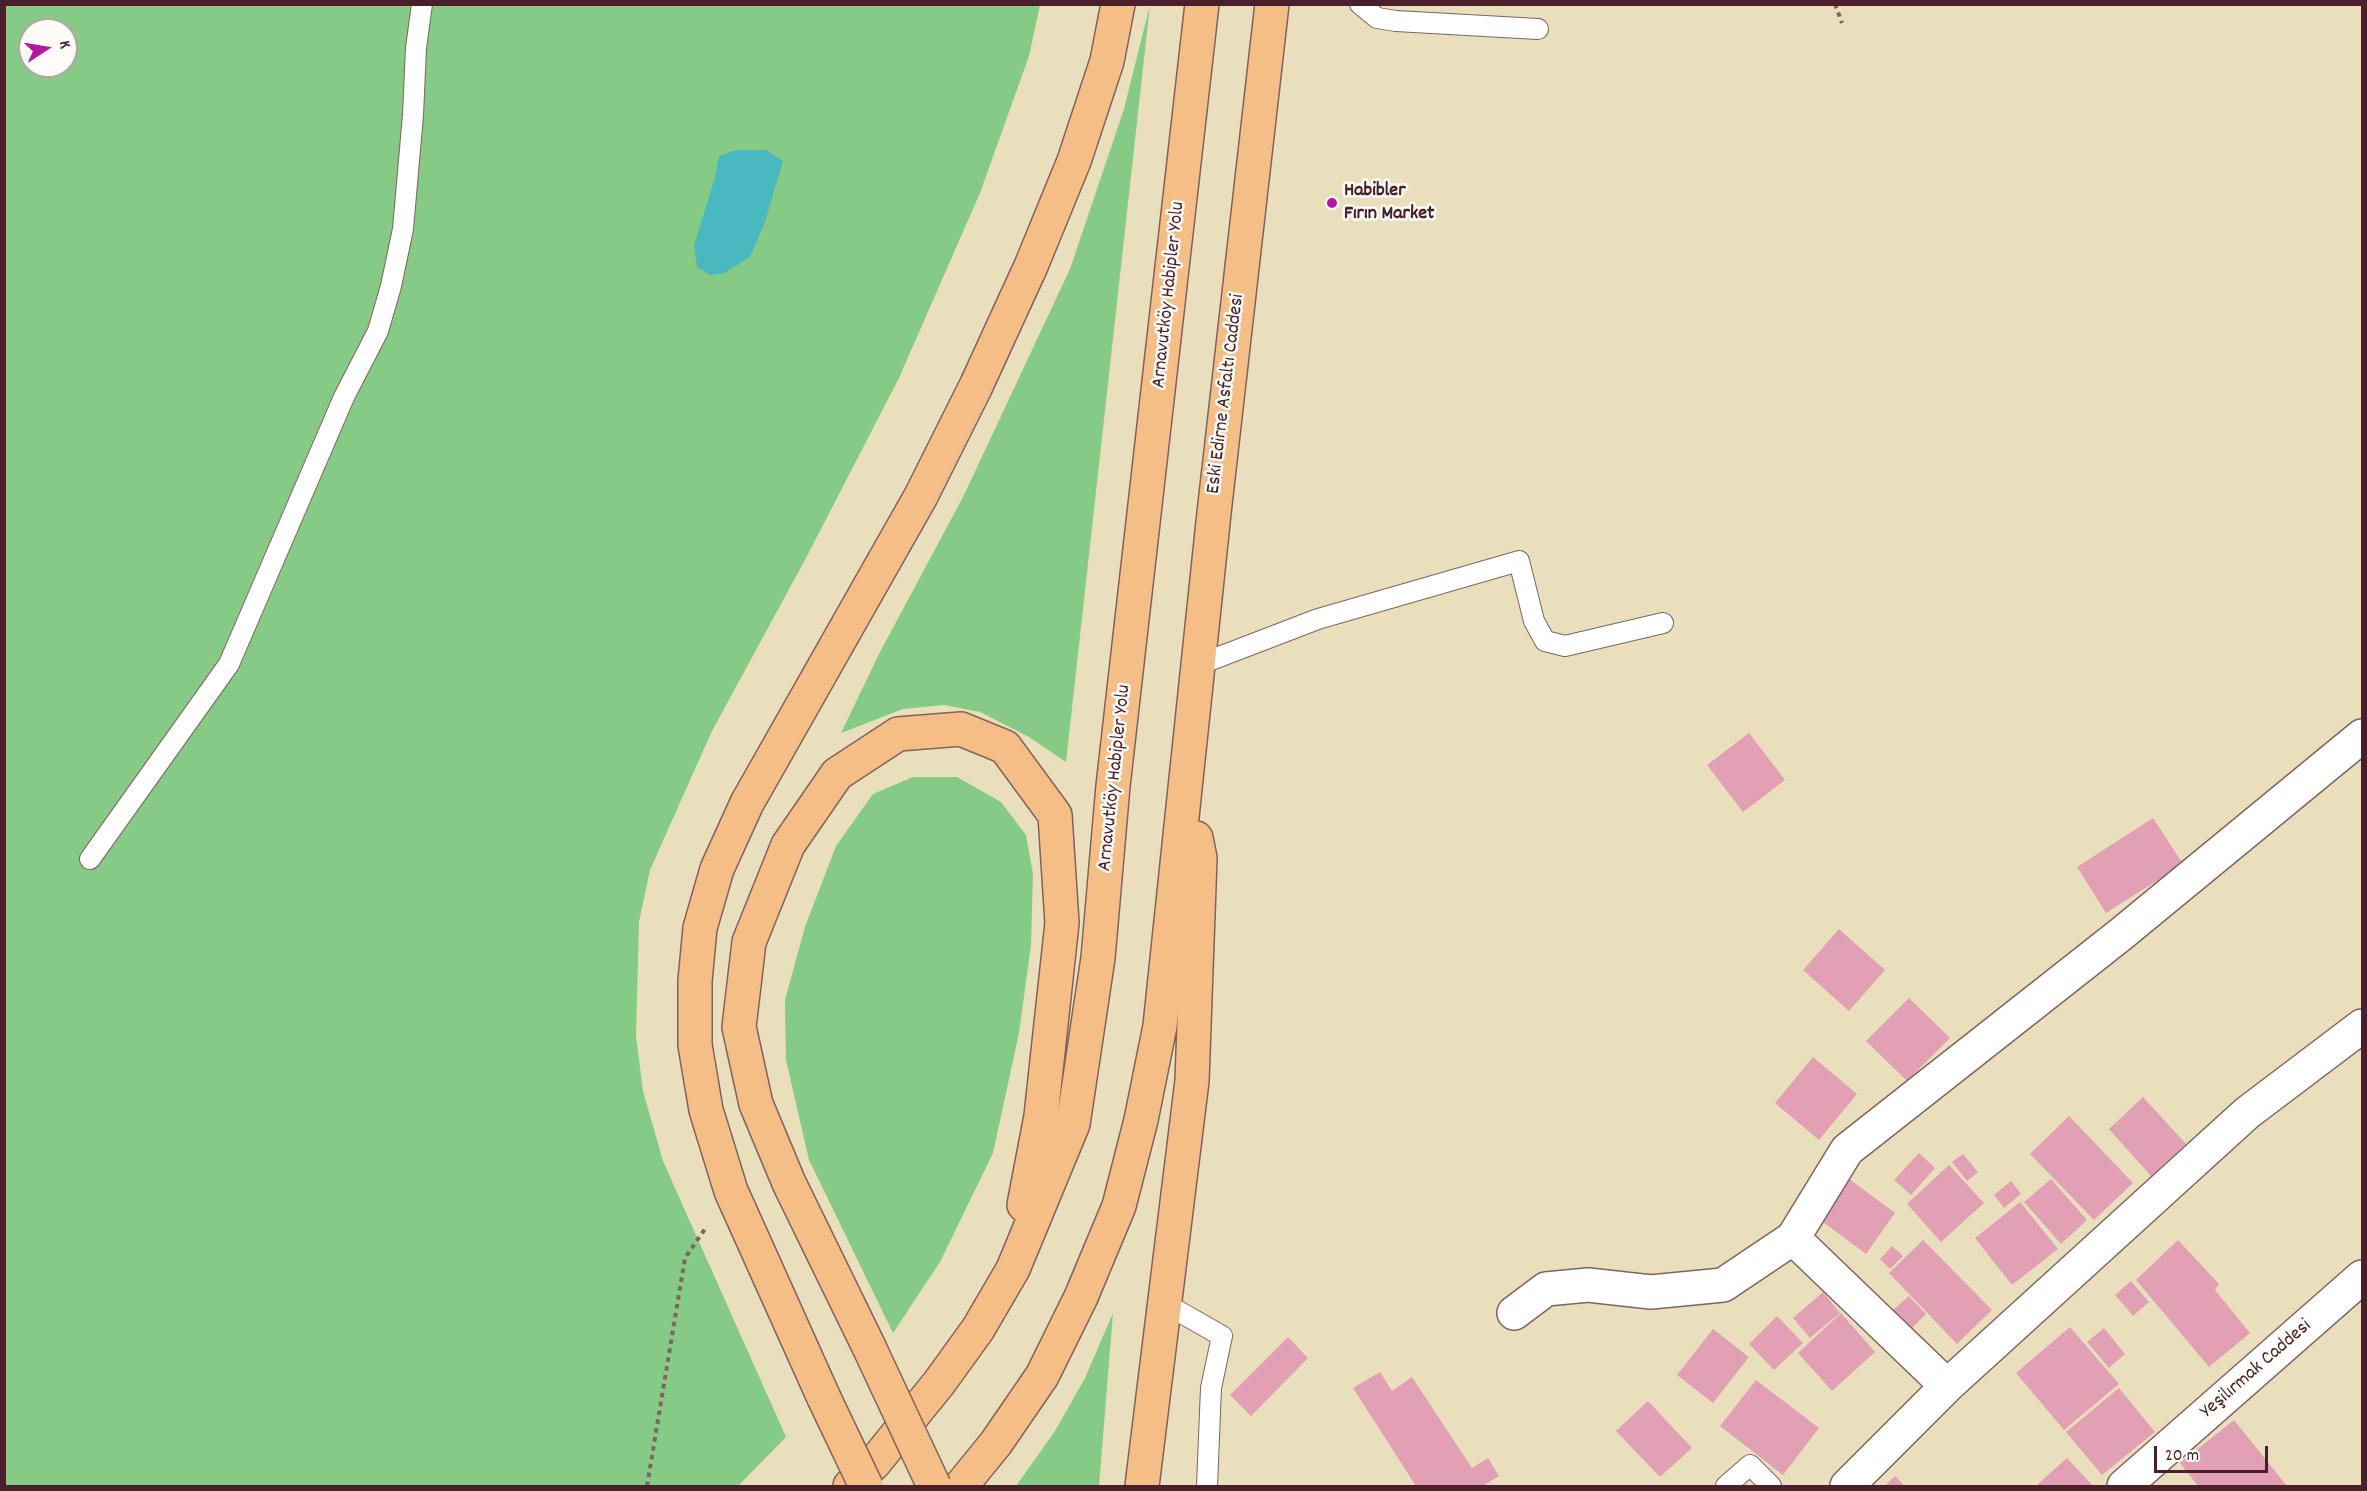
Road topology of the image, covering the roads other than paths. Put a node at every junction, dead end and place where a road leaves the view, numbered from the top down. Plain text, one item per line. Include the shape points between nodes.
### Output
1 (422, 4) edge
2 (1118, 4) edge
3 (1202, 4) edge
4 (1272, 4) edge
5 (1360, 4) edge
6 (1538, 29) dead end
7 (1663, 623) dead end
8 (1198, 665) junction
9 (2362, 736) edge
10 (1186, 783) junction
11 (90, 859) dead end
12 (2362, 1026) edge
13 (1793, 1238) junction
14 (1012, 1269) junction
15 (2362, 1277) edge
16 (1164, 1303) junction
17 (1514, 1313) dead end
18 (1947, 1386) junction
19 (850, 1486) edge
20 (866, 1486) edge
21 (933, 1486) edge
22 (961, 1486) edge
23 (1142, 1486) edge
24 (1207, 1486) edge
25 (1726, 1486) edge
26 (1771, 1486) edge
27 (1847, 1486) edge
28 (2124, 1486) edge

1 - 11 lane via 403,230 378,331 344,397 229,664
2 - 20 highway, bridge via 1107,61 1074,161 1031,266 921,496 747,802 717,869 700,928 694,981 695,1045 706,1110 731,1191
3 - 14 highway, Arnavutköy Habipler Yolu via 1113,786 1098,958 1073,1124
4 - 8 highway, Eski Edirne Asfaltı Caddesi
5 - 6 lane via 1377,18 1396,21
7 - 8 lane via 1564,646 1545,641 1534,621 1519,561 1318,619
8 - 10 highway, Eski Edirne Asfaltı Caddesi
9 - 13 street via 2121,934 1847,1150
10 - 16 highway via 1200,858 1192,1081
10 - 22 highway via 1160,1026 1142,1120 1119,1206 1042,1376
12 - 18 street via 2247,1113
13 - 17 street via 1723,1285 1651,1292 1588,1285 1546,1289
13 - 18 street
14 - 19 highway, Arnavutköy Habipler Yolu via 978,1329 939,1383 875,1462
14 - 21 highway, bridge via 1041,1116 1062,923 1055,814 1005,747 961,729 898,734 837,774 788,845 748,942 739,1027 756,1104 789,1183
15 - 28 street, Yeşilırmak Caddesi
16 - 23 highway
16 - 24 lane via 1222,1336 1211,1388
18 - 27 street
25 - 26 lane via 1750,1465

